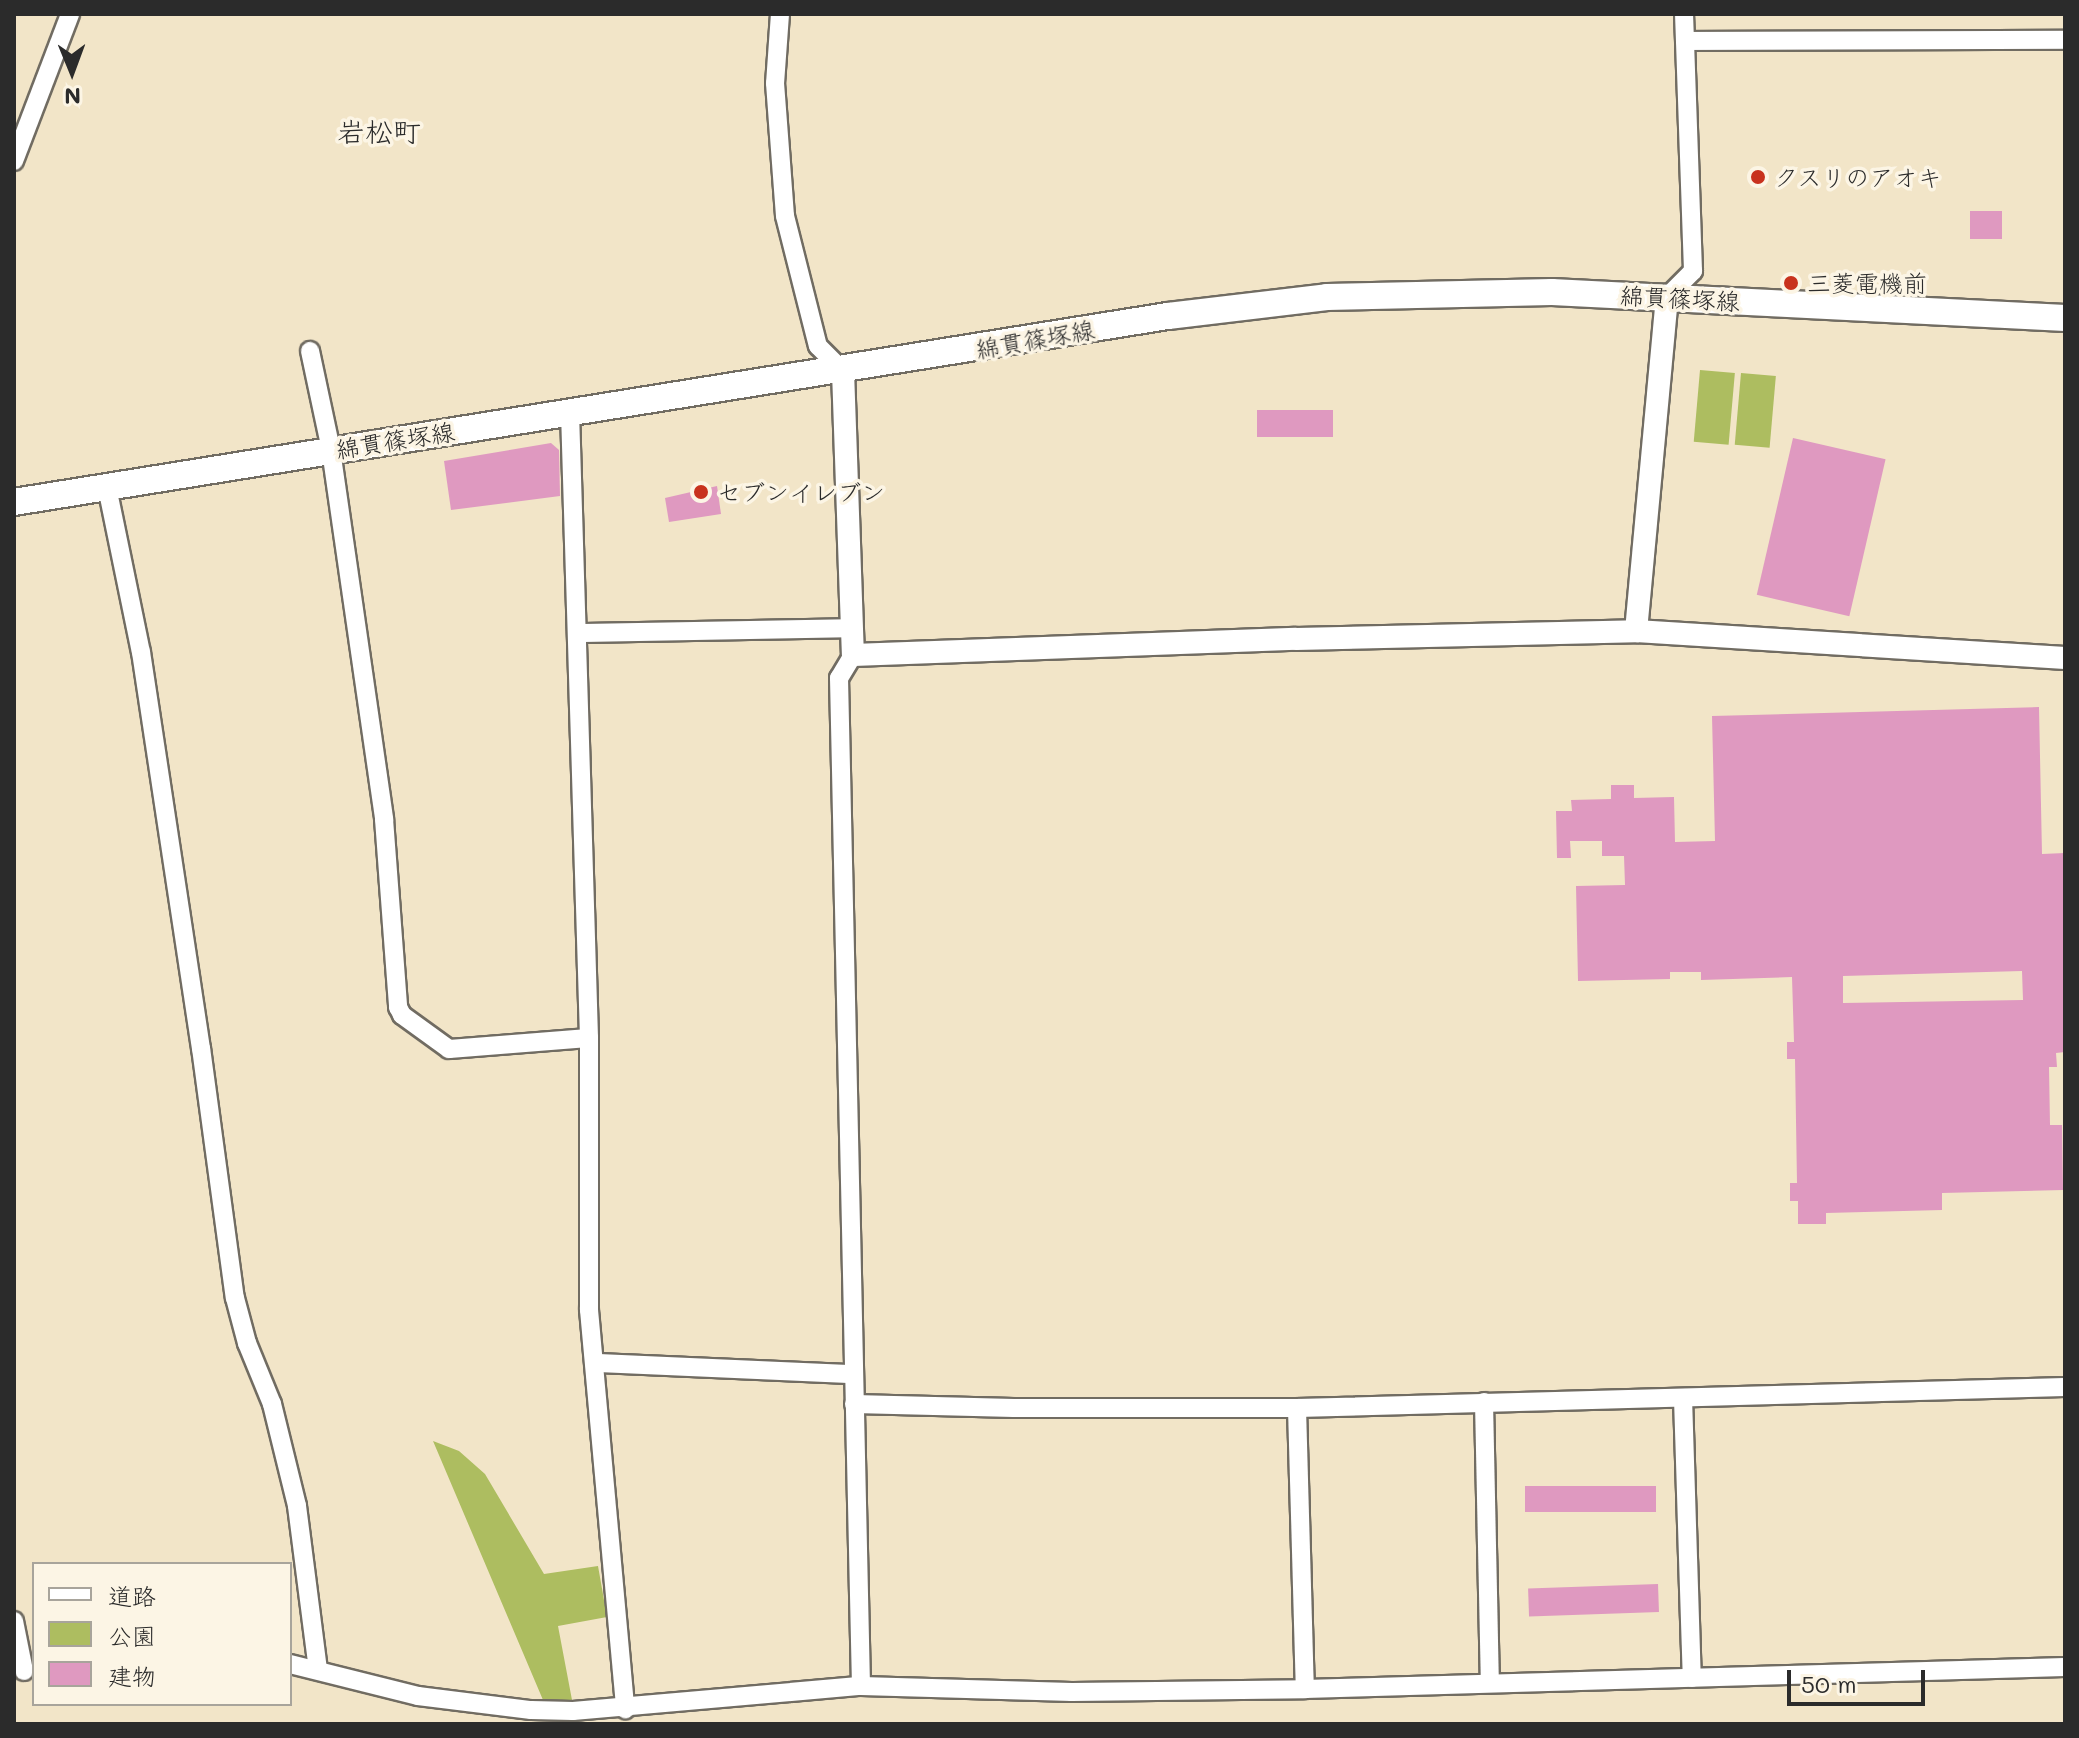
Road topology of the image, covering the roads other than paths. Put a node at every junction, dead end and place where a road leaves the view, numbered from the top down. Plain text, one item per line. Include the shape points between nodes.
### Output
1 (70, 14) edge
2 (780, 14) edge
3 (1684, 14) edge
4 (2065, 40) edge
5 (1685, 41) junction
6 (14, 161) edge
7 (1667, 297) junction
8 (2065, 318) edge
9 (310, 351) dead end
10 (843, 371) junction
11 (570, 412) junction
12 (331, 450) junction
13 (107, 487) junction
14 (14, 502) edge
15 (852, 628) junction
16 (1636, 631) junction
17 (578, 633) junction
18 (853, 655) junction
19 (2065, 658) edge
20 (589, 1038) junction
21 (596, 1363) junction
22 (851, 1374) junction
23 (2065, 1387) edge
24 (1683, 1398) junction
25 (1484, 1402) junction
26 (854, 1404) junction
27 (1297, 1408) junction
28 (14, 1621) edge
29 (292, 1664) edge
30 (2065, 1667) edge
31 (318, 1669) junction
32 (24, 1671) edge
33 (1692, 1678) junction
34 (1490, 1683) junction
35 (861, 1686) junction
36 (1305, 1689) junction
37 (625, 1709) junction

1 - 6 street
2 - 10 street via 775,83 785,216 818,346
3 - 5 street
4 - 5 street
5 - 7 street via 1693,271
7 - 8 main road, 綿貫篠塚線
7 - 10 main road, 綿貫篠塚線 via 1474,291 1327,297 1168,316
7 - 16 street
9 - 12 street
10 - 11 main road, 綿貫篠塚線
10 - 15 street
11 - 12 main road, 綿貫篠塚線
11 - 17 street
12 - 13 main road, 綿貫篠塚線
12 - 20 street via 384,819 398,1007 449,1049
13 - 14 main road, 綿貫篠塚線
13 - 31 street via 141,652 235,1298 272,1404 297,1506
15 - 17 street
15 - 18 street
16 - 18 street
16 - 19 street
17 - 20 street
18 - 22 street via 839,678
20 - 21 street via 589,1310
21 - 22 street
21 - 37 street
22 - 26 street
23 - 24 street
24 - 25 street
24 - 33 street
25 - 27 street
25 - 34 street
26 - 27 street
26 - 35 street
27 - 36 street
28 - 32 street
29 - 31 street
30 - 33 street
31 - 37 street via 418,1696 486,1706
33 - 34 street
34 - 36 street
35 - 36 street via 1072,1692
35 - 37 street

